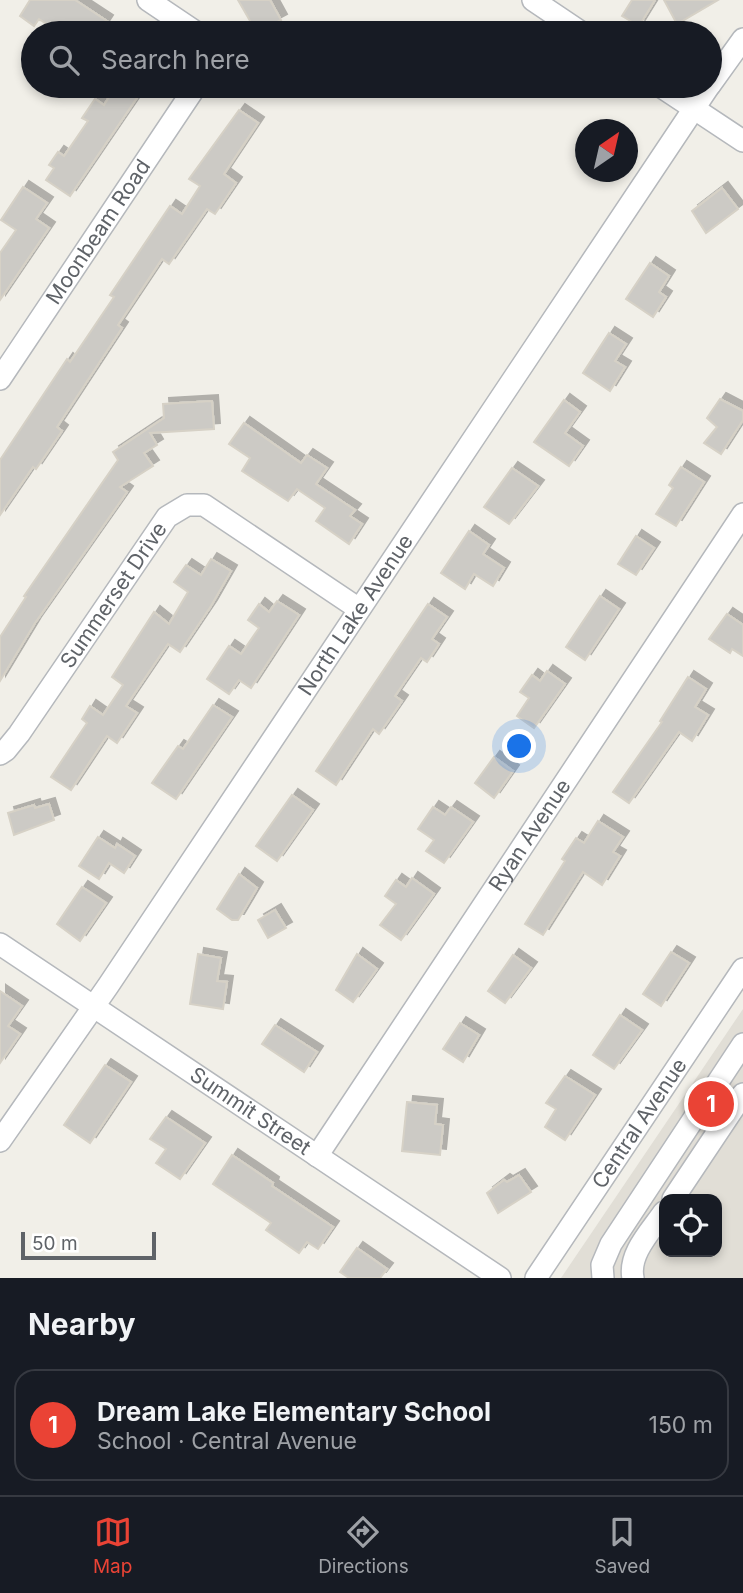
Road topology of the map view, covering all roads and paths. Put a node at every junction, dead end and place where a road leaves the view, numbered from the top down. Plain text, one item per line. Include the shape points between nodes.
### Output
1 (148, 0) edge
2 (533, 0) edge
3 (179, 21) edge
4 (564, 21) edge
5 (743, 39) edge
6 (722, 68) edge
7 (188, 98) edge
8 (679, 98) edge
9 (701, 98) edge
10 (694, 108) junction
11 (743, 141) edge
12 (0, 379) edge
13 (743, 514) edge
14 (359, 609) junction
15 (0, 754) edge
16 (0, 944) edge
17 (743, 968) edge
18 (94, 1006) junction
19 (743, 1044) edge
20 (743, 1094) edge
21 (0, 1141) edge
22 (317, 1156) junction
23 (676, 1194) edge
24 (659, 1220) edge
25 (500, 1278) edge
26 (536, 1278) edge
27 (603, 1278) edge
28 (633, 1278) edge

1 - 3 street
2 - 4 street
5 - 6 street, North Lake Avenue
7 - 12 street, Moonbeam Road
8 - 10 street
9 - 10 street, North Lake Avenue
10 - 11 street
10 - 14 street, North Lake Avenue
13 - 22 street, Ryan Avenue
14 - 15 street, Summerset Drive via 204,505 187,505 167,517 19,734
14 - 18 street, North Lake Avenue
16 - 18 street, Summit Street
17 - 26 street, Central Avenue
18 - 21 street, North Lake Avenue
18 - 22 street, Summit Street
19 - 27 street via 611,1244 602,1265
20 - 23 street
22 - 25 street, Summit Street
24 - 28 street via 634,1259

